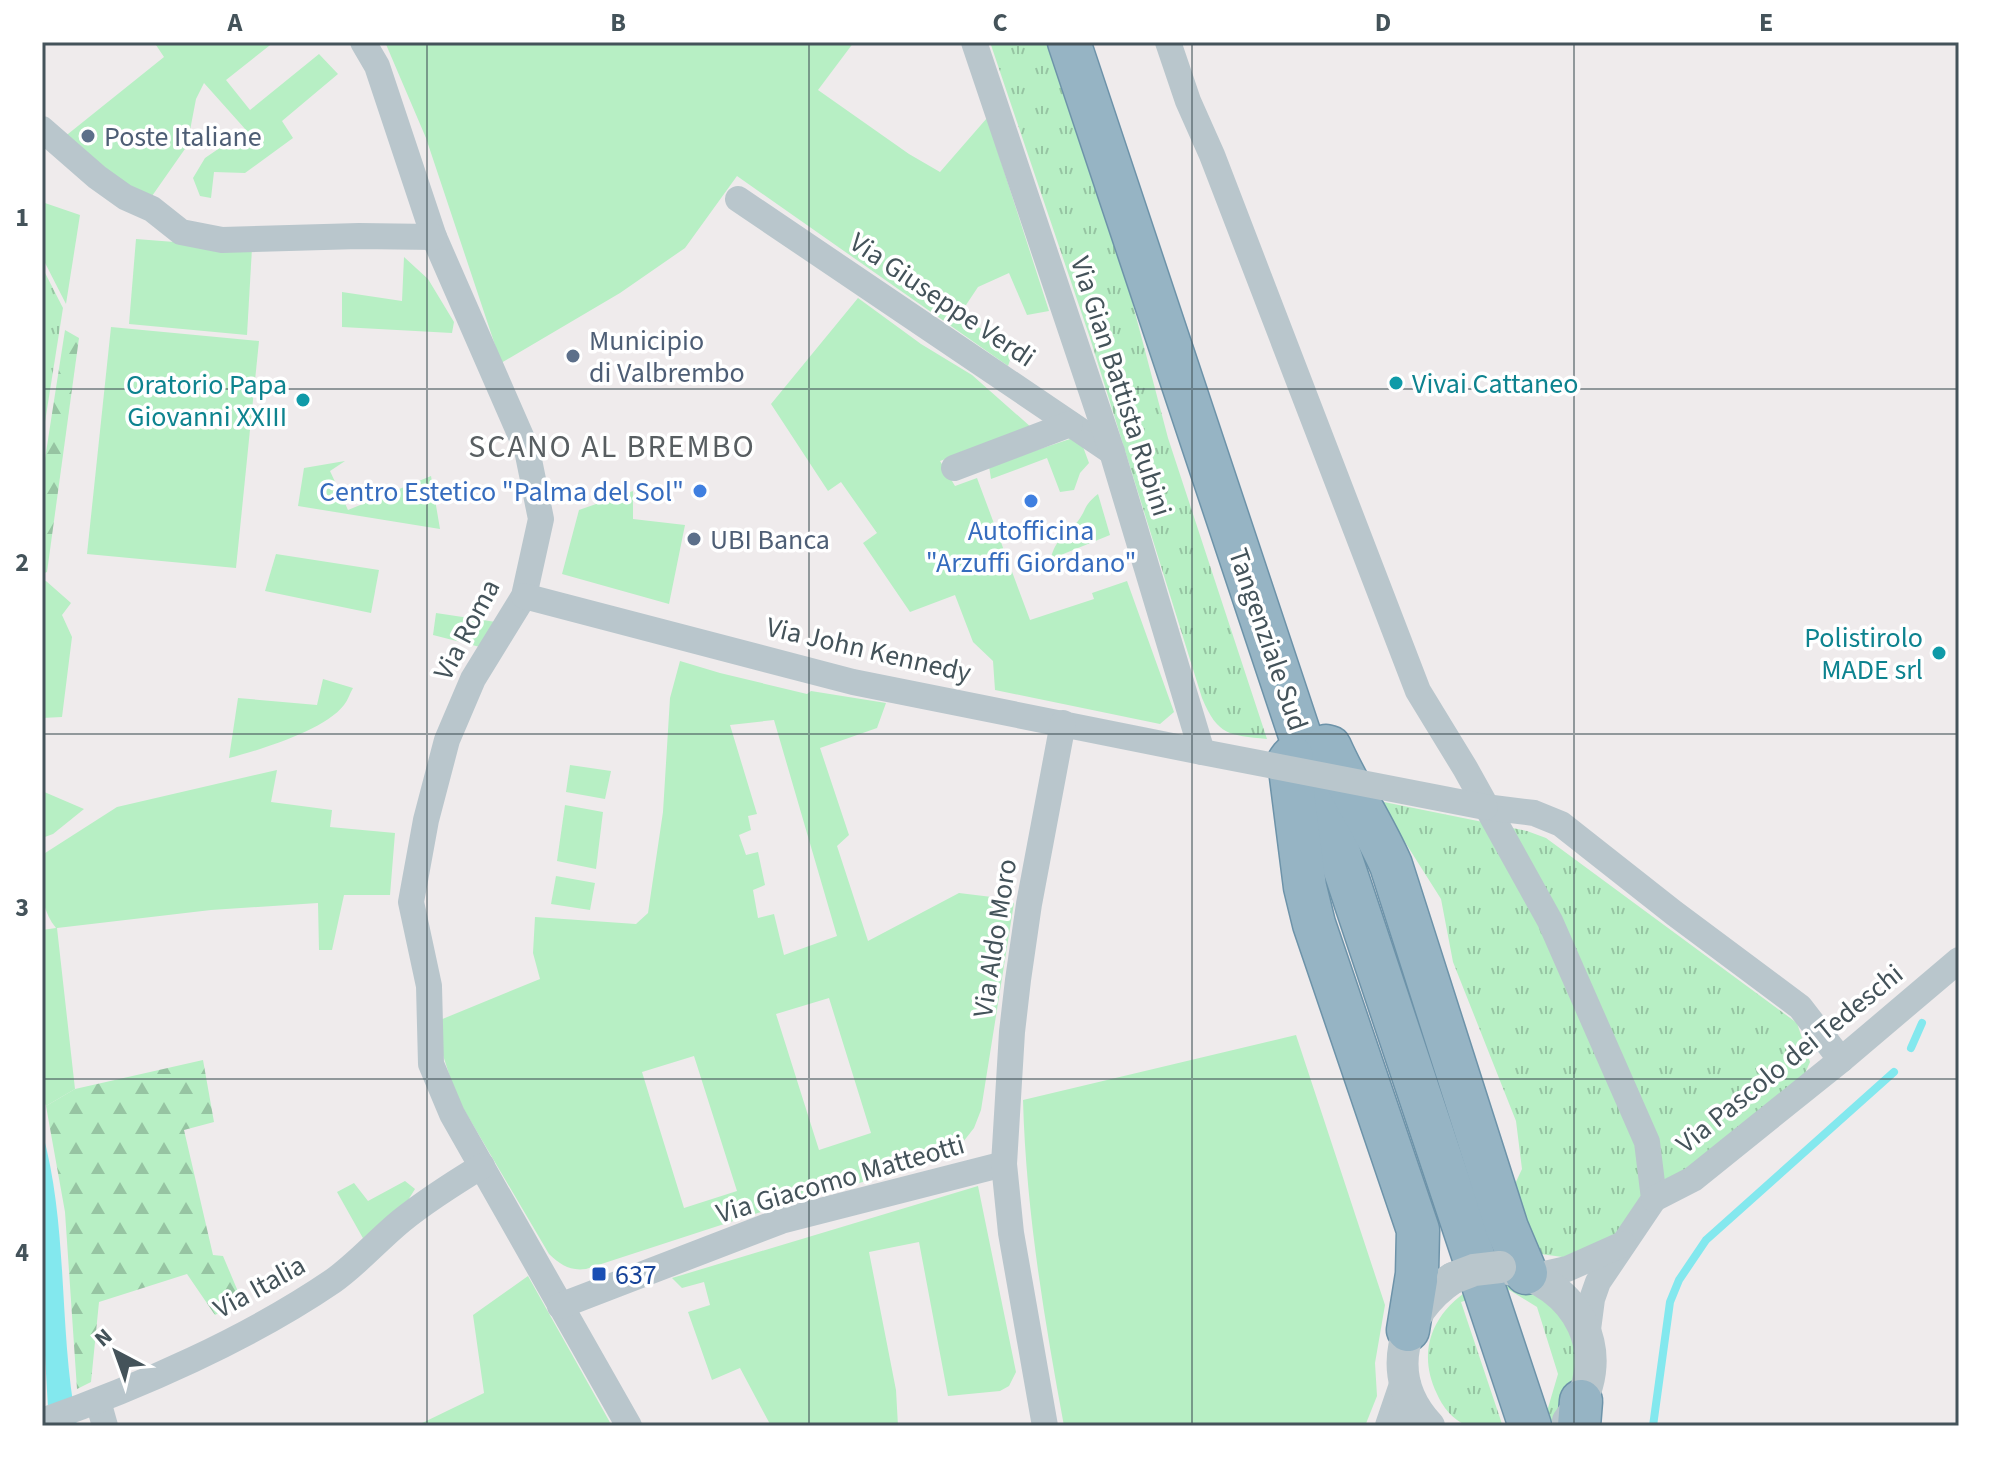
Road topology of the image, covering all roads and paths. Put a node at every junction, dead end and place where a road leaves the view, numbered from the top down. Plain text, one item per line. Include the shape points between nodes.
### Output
1 (363, 42) edge
2 (974, 42) edge
3 (1069, 42) edge
4 (1168, 42) edge
5 (42, 129) edge
6 (738, 199) dead end
7 (434, 237) junction
8 (1070, 424) junction
9 (1112, 452) junction
10 (954, 468) dead end
11 (524, 596) junction
12 (1063, 723) junction
13 (1302, 738) junction
14 (1202, 752) junction
15 (1485, 807) junction
16 (1959, 960) edge
17 (1841, 1060) junction
18 (1004, 1164) junction
19 (482, 1166) junction
20 (1654, 1199) junction
21 (1626, 1242) junction
22 (1512, 1278) junction
23 (560, 1306) junction
24 (1408, 1330) junction
25 (1587, 1337) junction
26 (1405, 1385) junction
27 (102, 1414) edge
28 (42, 1421) edge
29 (1564, 1421) edge
30 (629, 1426) edge
31 (1045, 1426) edge
32 (1391, 1426) edge
33 (1429, 1426) edge

1 - 7 street, Via Roma via 377,66
2 - 9 street, Via Gian Battista Rubini
3 - 13 highway, Tangenziale Sud
4 - 15 street via 1418,691
5 - 7 street via 97,177 181,232 222,240
6 - 8 street, Via Giuseppe Verdi
7 - 11 street, Via Roma via 527,450 541,519
8 - 9 street, Via Giuseppe Verdi
8 - 10 street
9 - 14 street, Via Gian Battista Rubini
11 - 12 street, Via John Kennedy via 853,682
11 - 19 street, Via Roma via 473,679 447,740 411,902 429,986 431,1064
12 - 14 street, Via John Kennedy
12 - 18 street, Via Aldo Moro via 1024,934
13 - 22 highway, Tangenziale Sud via 1467,1237
13 - 22 highway via 1330,747 1391,865 1501,1210
13 - 24 highway via 1289,761 1305,887 1418,1230
14 - 15 street, Via John Kennedy, bridge
15 - 17 street, Via John Kennedy via 1534,813 1561,824 1800,1007
15 - 20 street via 1550,921 1647,1142
16 - 17 street, Via Pascolo dei Tedeschi
17 - 20 street, Via Pascolo dei Tedeschi via 1693,1179
18 - 23 street, Via Giacomo Matteotti via 781,1221
18 - 31 street, Via Aldo Moro
19 - 23 street, Via Roma
19 - 27 street, Via Italia via 413,1212 335,1280
20 - 21 street
21 - 22 street via 1556,1273
21 - 25 street via 1594,1291
22 - 24 street, bridge via 1474,1270 1453,1278 1432,1294
22 - 25 street via 1555,1288 1568,1300
22 - 29 highway
23 - 30 street, Via Roma
24 - 26 street
25 - 29 street via 1590,1372
26 - 32 street
26 - 33 street
27 - 28 street, Via Italia

